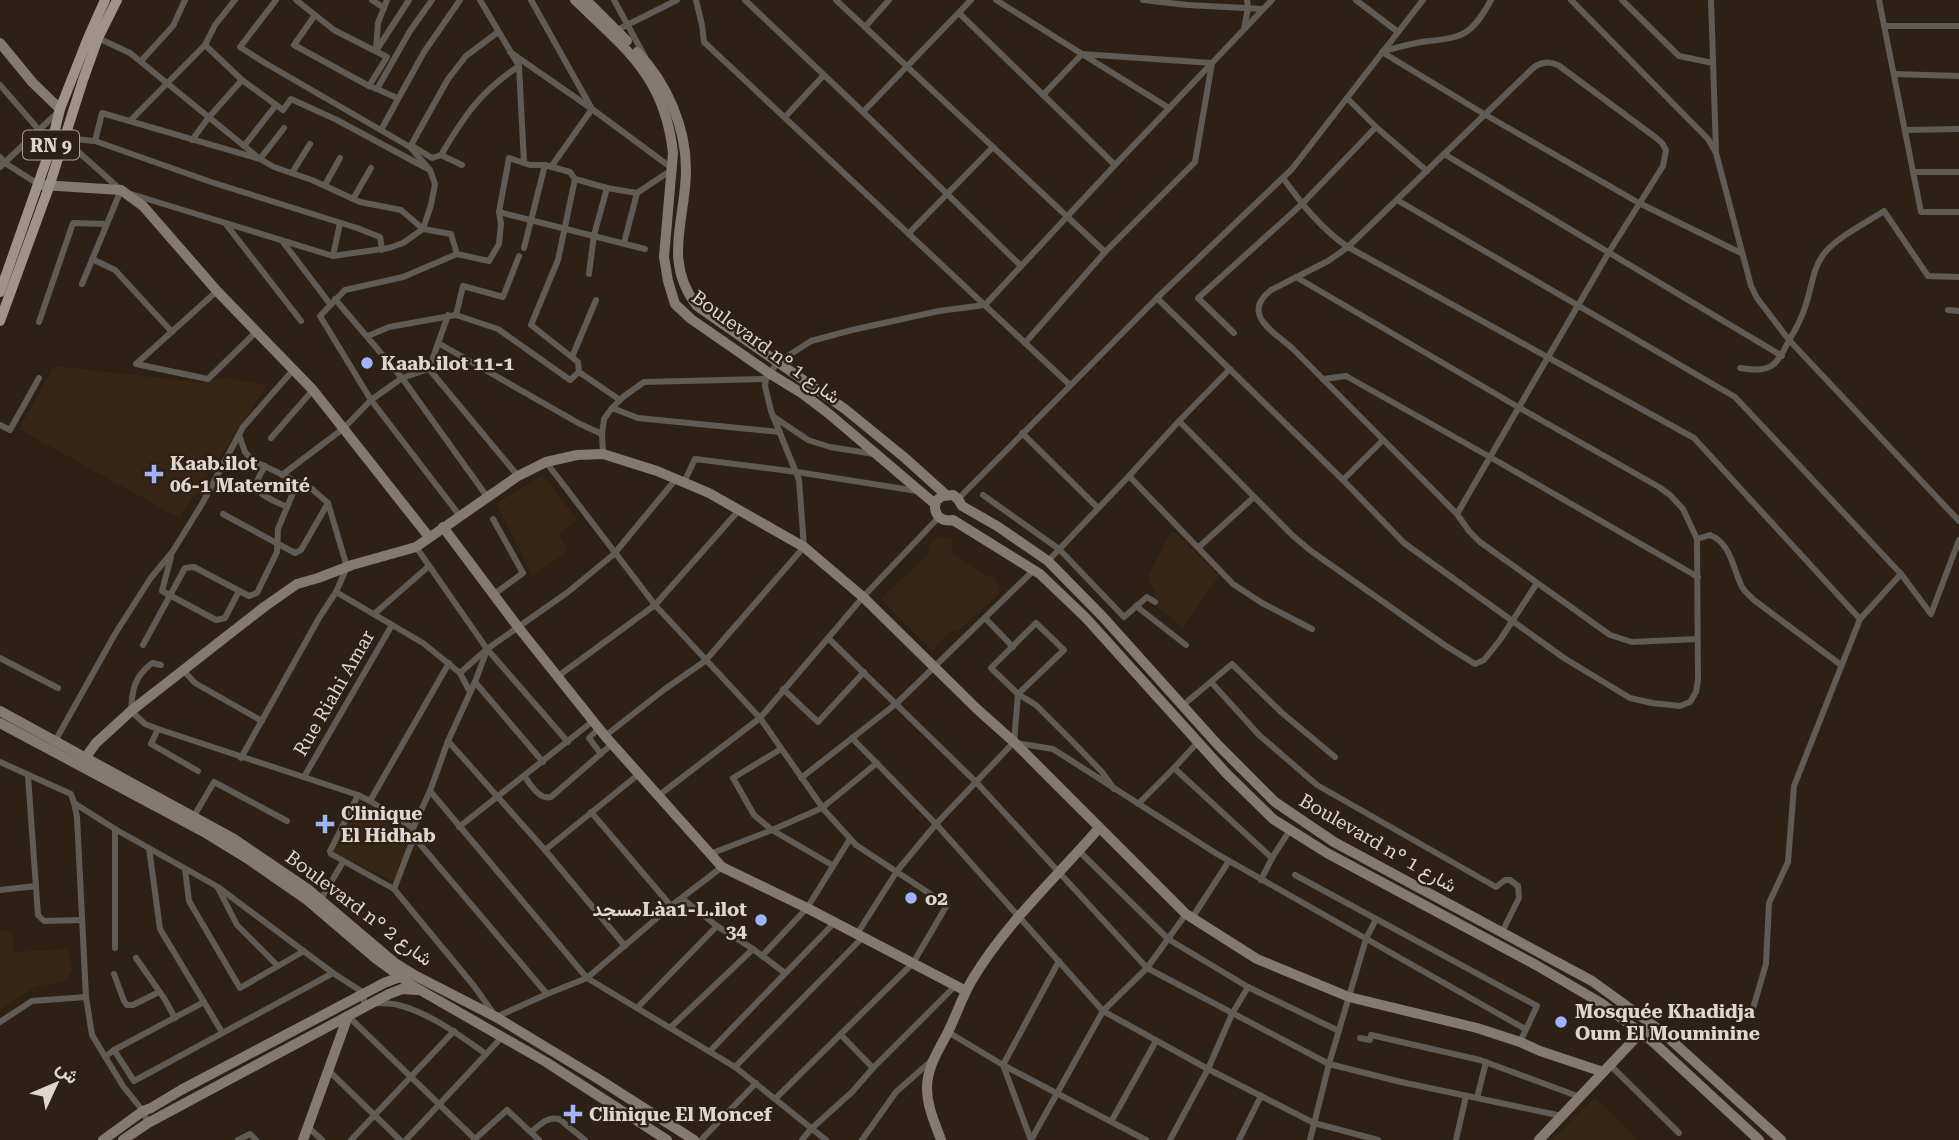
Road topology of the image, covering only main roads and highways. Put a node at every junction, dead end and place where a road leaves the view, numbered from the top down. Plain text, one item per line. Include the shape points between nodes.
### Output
1 (105, 0) edge
2 (117, 0) edge
3 (575, 0) edge
4 (586, 0) edge
5 (0, 43) edge
6 (60, 109) junction
7 (44, 186) junction
8 (0, 292) edge
9 (0, 321) edge
10 (945, 494) junction
11 (960, 502) junction
12 (935, 504) junction
13 (953, 520) junction
14 (443, 527) junction
15 (429, 537) junction
16 (0, 711) edge
17 (0, 723) edge
18 (53, 745) junction
19 (83, 761) junction
20 (1099, 828) junction
21 (375, 957) junction
22 (396, 963) junction
23 (400, 976) junction
24 (416, 976) junction
25 (377, 987) junction
26 (421, 991) junction
27 (966, 991) junction
28 (395, 992) junction
29 (364, 993) junction
30 (348, 1016) junction
31 (1650, 1023) junction
32 (1641, 1032) junction
33 (1607, 1069) junction
34 (103, 1140) edge
35 (123, 1140) edge
36 (303, 1140) edge
37 (667, 1140) edge
38 (694, 1140) edge
39 (941, 1140) edge
40 (1539, 1140) edge
41 (1759, 1140) edge
42 (1781, 1140) edge

1 - 6 main road, RN 9
2 - 7 main road via 98,38
3 - 12 main road, Boulevard n° شارع 1 via 632,55 664,107 673,169 664,257 675,304 768,376 803,394
4 - 10 main road, Boulevard n° شارع 1 via 650,66 674,110 686,173 677,263 688,294 697,306 845,409
5 - 6 main road
6 - 7 main road, RN 9
7 - 8 main road, RN 9
7 - 9 main road
7 - 15 main road via 121,190 143,206 313,390
10 - 11 main road
10 - 12 main road
11 - 13 main road via 960,514
11 - 31 main road, Boulevard n° شارع 1 via 1048,561 1275,803 1334,842 1592,981
12 - 13 main road via 939,517
13 - 32 main road, Boulevard n° شارع 1 via 1034,570 1086,618 1273,819 1366,875 1578,988
14 - 15 main road
14 - 20 main road via 518,476 546,462 577,455 603,454 709,493 804,547 863,597
14 - 27 main road via 602,732 722,867
15 - 19 main road via 416,547 298,584 131,711
16 - 18 main road, Boulevard n° شارع 2
17 - 18 main road, Boulevard n° شارع 2
18 - 19 main road, Boulevard n° شارع 2
19 - 21 main road, Boulevard n° شارع 2 via 268,872
19 - 22 main road, Boulevard n° شارع 2 via 234,839 321,900
20 - 27 main road via 1004,934
20 - 33 main road via 1189,916 1257,960 1349,997 1477,1028
21 - 23 main road, Boulevard n° شارع 2
21 - 25 main road via 381,977
22 - 23 main road
22 - 24 main road, Boulevard n° شارع 2
23 - 24 main road
23 - 25 main road
23 - 26 main road, Boulevard n° شارع 2
23 - 28 main road
24 - 38 main road, Boulevard n° شارع 2 via 496,1017
25 - 29 main road
26 - 28 main road
26 - 37 main road, Boulevard n° شارع 2 via 545,1062
27 - 39 main road via 933,1059 927,1087
28 - 30 main road
29 - 30 main road
29 - 34 main road via 143,1111
30 - 35 main road
30 - 36 main road
31 - 32 main road
31 - 42 main road, Boulevard n° شارع 1
32 - 33 main road
32 - 41 main road, Boulevard n° شارع 1
33 - 40 main road

